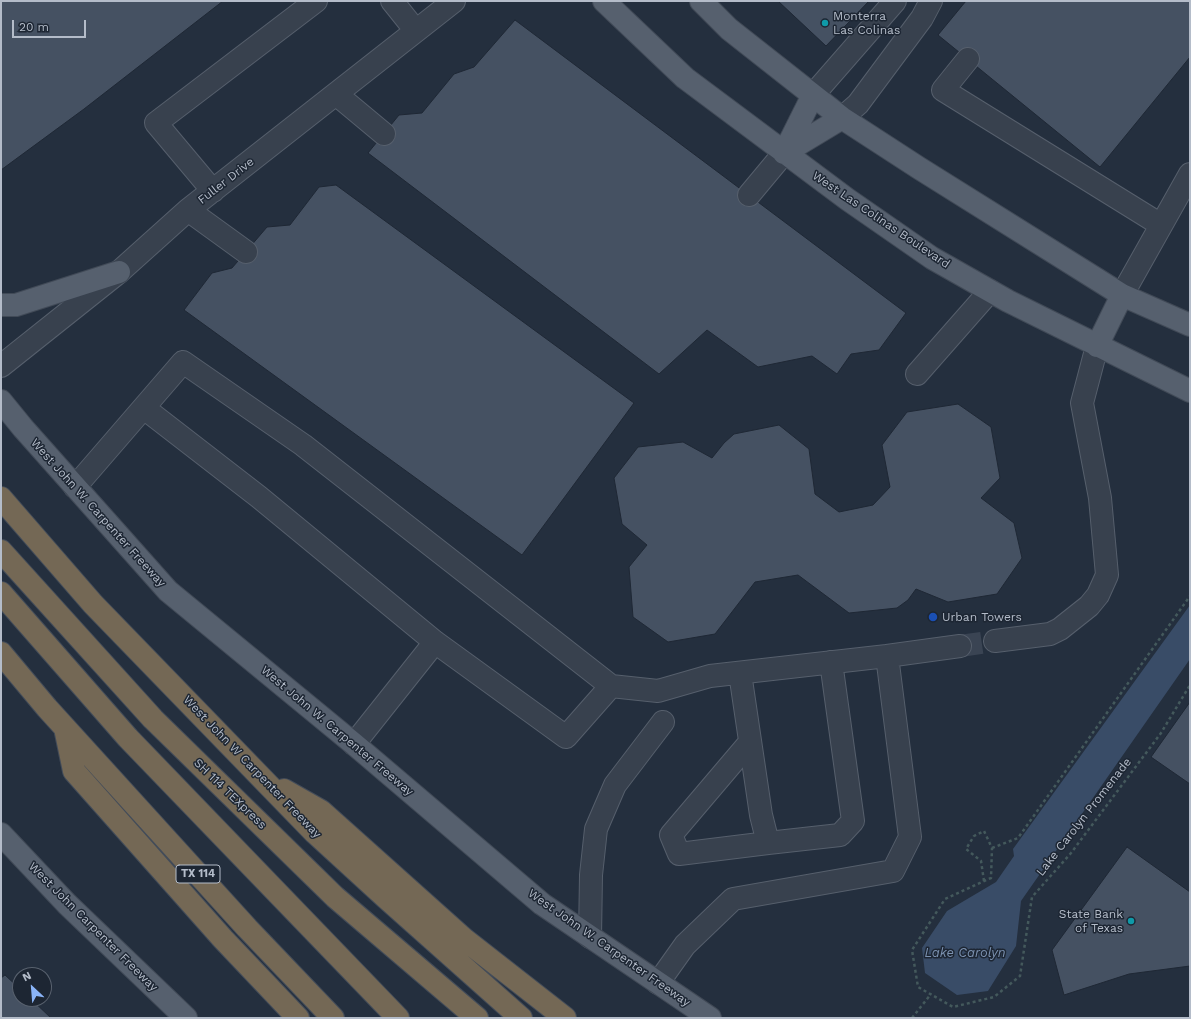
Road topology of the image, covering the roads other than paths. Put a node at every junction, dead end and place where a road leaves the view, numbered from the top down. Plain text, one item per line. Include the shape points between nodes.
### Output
1 (316, 1) edge
2 (392, 1) edge
3 (454, 1) edge
4 (604, 1) edge
5 (701, 1) edge
6 (895, 1) edge
7 (931, 1) edge
8 (416, 30) junction
9 (968, 59) dead end
10 (336, 94) junction
11 (813, 95) junction
12 (842, 118) junction
13 (384, 134) dead end
14 (784, 153) junction
15 (1190, 174) edge
16 (214, 191) junction
17 (749, 195) dead end
18 (188, 210) junction
19 (1161, 225) junction
20 (246, 252) dead end
21 (119, 272) junction
22 (990, 291) junction
23 (1122, 294) junction
24 (1, 305) edge
25 (1190, 325) edge
26 (1097, 346) junction
27 (1, 366) edge
28 (917, 374) dead end
29 (1190, 391) edge
30 (1, 401) edge
31 (144, 408) junction
32 (75, 487) junction
33 (1, 498) edge
34 (1, 551) edge
35 (1, 593) edge
36 (995, 641) tunnel mouth
37 (435, 642) junction
38 (960, 646) tunnel mouth
39 (1, 653) edge
40 (887, 656) junction
41 (831, 662) junction
42 (740, 673) junction
43 (611, 686) junction
44 (663, 722) dead end
45 (65, 727) junction
46 (750, 742) junction
47 (354, 744) junction
48 (259, 776) junction
49 (1, 834) edge
50 (768, 843) junction
51 (590, 937) junction
52 (658, 983) junction
53 (186, 1018) edge
54 (298, 1018) edge
55 (333, 1018) edge
56 (398, 1018) edge
57 (477, 1018) edge
58 (521, 1018) edge
59 (565, 1018) edge
60 (710, 1018) edge

1 - 16 street via 156,123
2 - 8 street
3 - 8 street, Fuller Drive
4 - 14 main road, West Las Colinas Boulevard via 685,78
5 - 11 main road via 729,29
6 - 11 street
7 - 12 street via 922,18 858,104
8 - 10 street, Fuller Drive
9 - 19 street via 943,90
10 - 13 street
10 - 16 street, Fuller Drive
11 - 12 main road
11 - 14 main road
12 - 14 main road
12 - 23 main road
14 - 17 street
14 - 22 main road, West Las Colinas Boulevard via 932,258
15 - 19 street
16 - 18 street, Fuller Drive
18 - 20 street
18 - 21 street, Fuller Drive
19 - 23 street
21 - 24 main road via 16,305
21 - 27 street, Fuller Drive
22 - 26 main road, West Las Colinas Boulevard
22 - 28 street
23 - 25 main road
23 - 26 main road
26 - 29 main road, West Las Colinas Boulevard
26 - 36 street via 1082,403 1100,498 1107,575 1098,595 1089,606 1060,629 1050,634
30 - 32 main road, West John W. Carpenter Freeway
31 - 32 street
31 - 37 street via 259,497
31 - 43 street via 183,362 303,446
32 - 47 main road, West John W. Carpenter Freeway via 168,591
33 - 48 highway, West John W Carpenter Freeway via 93,604
34 - 57 highway, SH 114 TEXpress via 153,719 335,897
35 - 56 highway via 128,738
37 - 43 street via 566,737
37 - 47 street
38 - 40 street
39 - 45 highway, TX 114
40 - 41 street
40 - 52 street via 910,837 893,871 733,899 685,945
41 - 42 street
41 - 50 street via 853,821 840,836
42 - 43 street via 710,676 658,691
42 - 46 street
44 - 51 street via 615,784 596,829 590,875
45 - 54 highway via 74,771 223,939
45 - 55 highway, TX 114 via 247,928
46 - 50 street
46 - 50 street via 671,835 679,854
47 - 51 main road, West John W. Carpenter Freeway via 542,904
48 - 58 highway, West John W Carpenter Freeway via 315,833
48 - 59 highway via 321,811 464,939
49 - 53 main road, West John Carpenter Freeway via 73,910
51 - 52 main road, West John W. Carpenter Freeway
52 - 60 main road, West John W. Carpenter Freeway

